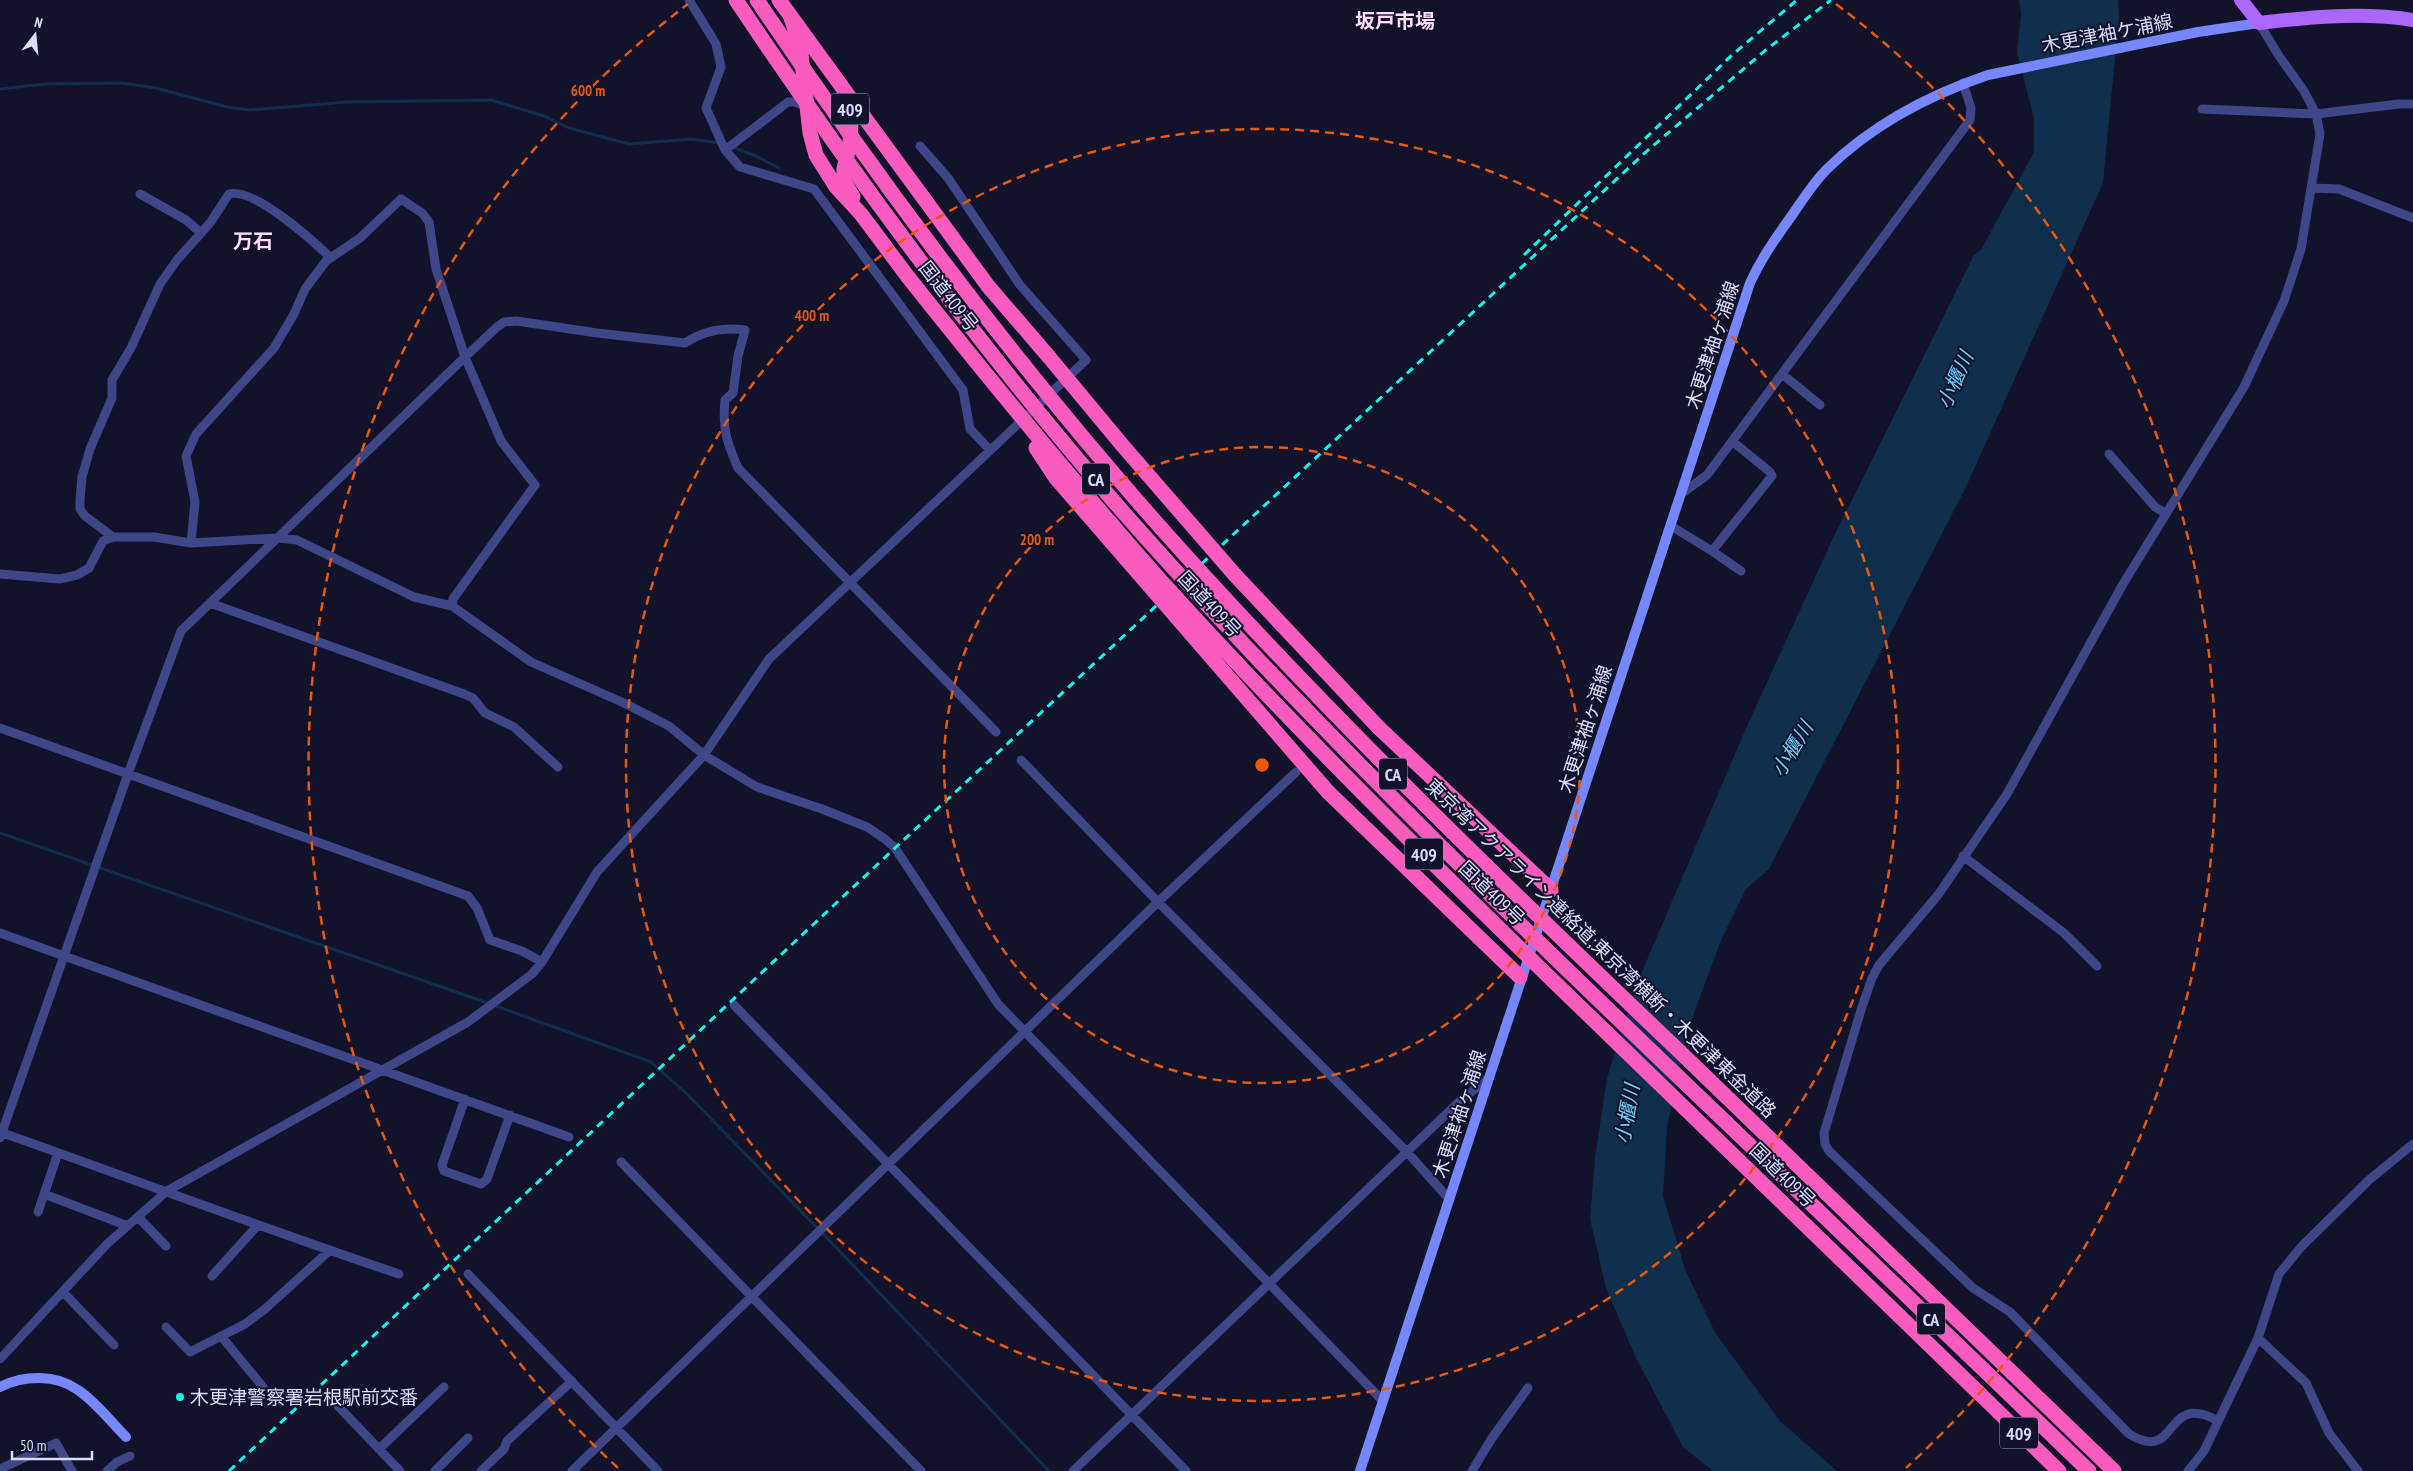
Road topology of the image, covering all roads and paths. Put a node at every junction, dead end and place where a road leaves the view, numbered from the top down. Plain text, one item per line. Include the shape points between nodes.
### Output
1 (689, 0) edge
2 (736, 0) edge
3 (757, 0) edge
4 (779, 0) edge
5 (2241, 0) edge
6 (791, 18) junction
7 (2413, 20) edge
8 (2259, 23) junction
9 (1963, 84) junction
10 (844, 91) junction
11 (2413, 104) edge
12 (807, 107) junction
13 (2202, 109) dead end
14 (2316, 114) junction
15 (920, 146) dead end
16 (725, 150) junction
17 (2312, 188) junction
18 (140, 194) dead end
19 (861, 214) junction
20 (2413, 218) edge
21 (201, 233) junction
22 (331, 258) junction
23 (466, 357) junction
24 (1782, 374) junction
25 (1001, 394) junction
26 (1820, 405) dead end
27 (1732, 441) junction
28 (990, 450) junction
29 (2109, 454) dead end
30 (1681, 494) junction
31 (2165, 513) junction
32 (1671, 526) junction
33 (113, 537) junction
34 (278, 538) junction
35 (191, 543) junction
36 (1712, 551) junction
37 (1741, 571) dead end
38 (0, 574) edge
39 (850, 583) junction
40 (210, 603) junction
41 (452, 606) junction
42 (0, 728) edge
43 (996, 732) dead end
44 (704, 755) junction
45 (1021, 760) dead end
46 (558, 767) dead end
47 (1296, 772) dead end
48 (128, 774) junction
49 (1964, 856) junction
50 (1550, 890) junction
51 (1158, 902) junction
52 (0, 933) edge
53 (65, 957) junction
54 (542, 962) junction
55 (2097, 966) dead end
56 (1520, 977) junction
57 (734, 1005) dead end
58 (1025, 1033) junction
59 (384, 1070) junction
60 (1489, 1078) junction
61 (464, 1099) junction
62 (510, 1116) junction
63 (1, 1134) edge
64 (569, 1137) dead end
65 (2413, 1144) edge
66 (1407, 1152) junction
67 (58, 1153) junction
68 (621, 1162) dead end
69 (889, 1165) junction
70 (167, 1191) junction
71 (44, 1194) junction
72 (1450, 1200) junction
73 (38, 1212) dead end
74 (138, 1217) junction
75 (128, 1226) junction
76 (258, 1226) junction
77 (166, 1246) dead end
78 (329, 1250) junction
79 (399, 1274) dead end
80 (468, 1274) dead end
81 (212, 1276) dead end
82 (1269, 1284) junction
83 (62, 1292) junction
84 (753, 1297) junction
85 (166, 1327) dead end
86 (220, 1336) junction
87 (2258, 1338) junction
88 (114, 1345) dead end
89 (0, 1359) edge
90 (572, 1381) junction
91 (0, 1387) edge
92 (263, 1387) dead end
93 (444, 1387) dead end
94 (1528, 1388) dead end
95 (1383, 1401) junction
96 (338, 1406) dead end
97 (1132, 1415) junction
98 (2218, 1421) junction
99 (617, 1428) junction
100 (126, 1437) dead end
101 (468, 1438) dead end
102 (379, 1449) junction
103 (130, 1456) dead end
104 (0, 1469) edge
105 (72, 1471) edge
106 (107, 1471) edge
107 (400, 1471) edge
108 (435, 1471) edge
109 (482, 1471) edge
110 (572, 1471) edge
111 (658, 1471) edge
112 (921, 1471) edge
113 (1073, 1471) edge
114 (1186, 1471) edge
115 (1360, 1471) edge
116 (1472, 1471) edge
117 (2059, 1471) edge
118 (2089, 1471) edge
119 (2114, 1471) edge
120 (2188, 1471) edge
121 (2358, 1471) edge

1 - 16 street via 716,44 721,67 706,108
2 - 118 highway, 東京湾アクアライン連絡道;東京湾横断・木更津東金道路 / CA, bridge via 804,102 931,276 1014,381 1174,569 1404,811 1501,907
3 - 119 highway, 東京湾アクアライン連絡道;東京湾横断・木更津東金道路 / CA, bridge via 830,108 948,269 1028,370 1186,556 1416,797
4 - 6 highway, 国道409号 / 409
5 - 8 main road
6 - 10 highway, 国道409号 / 409
6 - 12 highway, 国道409号 / 409 via 800,45
7 - 8 main road via 2315,16
8 - 9 main road, 木更津袖ケ浦線 via 2198,32 2011,70
8 - 14 street
9 - 24 street via 1971,108 1970,120
9 - 30 main road, 木更津袖ヶ浦線 via 1876,129 1845,153 1807,194 1762,256 1750,283
10 - 19 highway, 国道409号 / 409 via 850,105 851,122 844,181
10 - 50 highway, bridge via 988,286 1235,575 1379,728
11 - 14 street
12 - 16 street via 788,102
12 - 19 highway, 国道409号 / 409 via 816,154 836,187
13 - 14 street
14 - 17 street via 2320,134
15 - 28 street via 948,178 1020,285 1086,360
16 - 28 street via 740,167 814,189 964,390 970,429
17 - 20 street via 2339,189
17 - 31 street via 2301,249 2284,301 2244,387
18 - 21 street via 186,220
19 - 25 highway, 国道409号 / 409, bridge
21 - 22 street via 229,194 242,194 279,215
21 - 33 street via 176,260 160,284 131,348 114,374 110,407 84,467 80,509
22 - 23 street via 360,238 401,199 414,206 429,222 436,269
22 - 35 street via 305,288 274,348 203,425 188,448 186,456 195,502
23 - 34 street
23 - 39 street via 504,322 684,343 695,336 718,330 745,330 733,393 724,400 724,434 738,468
23 - 41 street via 501,441 535,484 453,599
24 - 26 street
24 - 27 street
25 - 56 highway, bridge via 1055,476 1328,792
25 - 117 highway, 国道409号 / 409, bridge via 1163,582 1395,826
27 - 30 street via 1707,475
27 - 36 street via 1772,476
28 - 39 street
29 - 31 street via 2155,507
30 - 32 main road, 木更津袖ヶ浦線
31 - 49 street via 2007,794
32 - 36 street
32 - 50 main road, 木更津袖ヶ浦線
33 - 35 street via 154,537
33 - 38 street via 104,541 89,568 78,575 60,579
34 - 35 street
34 - 40 street
34 - 41 street via 297,540 414,597
36 - 37 street
39 - 43 street
39 - 44 street via 769,660
40 - 46 street via 473,698 485,713 514,727
40 - 48 street via 181,631 175,642
41 - 44 street via 531,662 669,726
42 - 48 street
44 - 54 street via 597,872
44 - 58 street via 757,787 822,809 885,839 895,848 998,1004
45 - 51 street
47 - 51 street
48 - 53 street
48 - 54 street via 468,896 477,908 490,940
49 - 55 street via 2064,933
49 - 98 street via 1938,895 1879,965 1872,978 1824,1132 1825,1144 1973,1288 2010,1312 2129,1434 2138,1439 2158,1441 2188,1413 2198,1412
50 - 56 main road, 木更津袖ヶ浦線
51 - 58 street
51 - 66 street
52 - 53 street
53 - 59 street
53 - 63 street
54 - 59 street via 532,974 468,1022
56 - 60 main road, 木更津袖ヶ浦線
57 - 69 street
58 - 69 street
58 - 82 street
59 - 61 street
59 - 70 street
60 - 66 street
60 - 72 main road, 木更津袖ヶ浦線
61 - 62 street
61 - 62 street via 442,1165 444,1171 481,1184 487,1179
62 - 64 street
63 - 67 street
65 - 87 street via 2369,1180 2279,1274
66 - 72 street
66 - 82 street
67 - 70 street
67 - 71 street
68 - 84 street
69 - 84 street
69 - 97 street
70 - 74 street
70 - 76 street
71 - 73 street
71 - 75 street
72 - 95 main road, 木更津袖ヶ浦線
74 - 75 street
74 - 77 street
75 - 83 street
76 - 78 street
76 - 81 street
78 - 79 street
78 - 86 street via 265,1309 245,1324
80 - 90 street
82 - 95 street
82 - 97 street
83 - 88 street
83 - 89 street
84 - 99 street
84 - 112 street
85 - 86 street via 190,1352
86 - 92 street
87 - 98 street
87 - 121 street via 2306,1383 2329,1433
90 - 99 street
90 - 109 street via 507,1442
91 - 100 main road via 29,1378 47,1378 64,1383 78,1390
93 - 102 street
94 - 116 street
95 - 115 main road, 木更津袖ヶ浦線
96 - 102 street
97 - 113 street
97 - 114 street
98 - 120 street via 2204,1451
99 - 110 street
99 - 111 street
101 - 108 street
102 - 107 street
103 - 106 street
104 - 105 street via 56,1443

